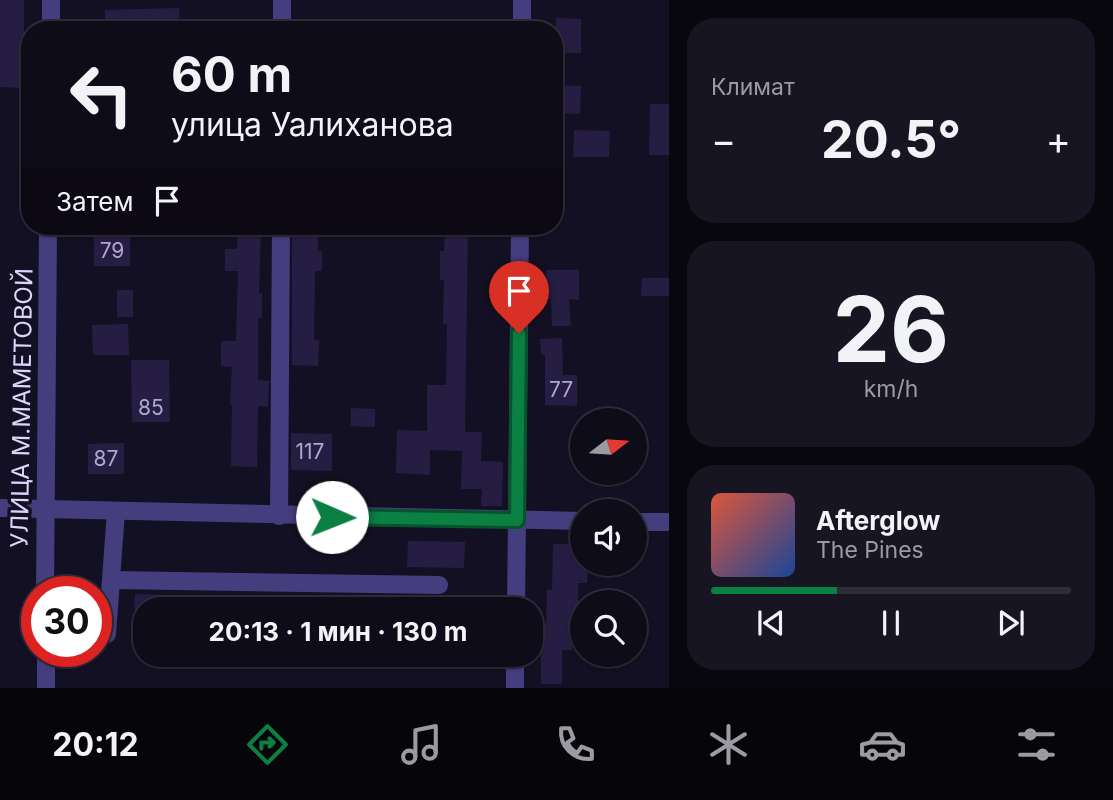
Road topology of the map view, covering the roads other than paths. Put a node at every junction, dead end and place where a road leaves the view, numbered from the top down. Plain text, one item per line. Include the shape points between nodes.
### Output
1 (51, 0) edge
2 (282, 0) edge
3 (522, 0) edge
4 (51, 21) edge
5 (282, 21) edge
6 (522, 21) edge
7 (48, 235) edge
8 (281, 235) edge
9 (520, 235) edge
10 (0, 508) edge
11 (45, 509) junction
12 (116, 511) junction
13 (279, 516) junction
14 (517, 520) junction
15 (570, 521) edge
16 (647, 522) edge
17 (668, 522) edge
18 (46, 576) edge
19 (113, 580) junction
20 (439, 585) dead end
21 (112, 589) edge
22 (516, 597) edge
23 (46, 667) edge
24 (515, 667) edge
25 (46, 688) edge
26 (515, 688) edge

1 - 4 street
2 - 5 street
3 - 6 street
7 - 11 street, УЛИЦА М.МАМЕТОВОЙ
8 - 13 street
9 - 14 street
10 - 11 street
11 - 12 street
11 - 18 street, УЛИЦА М.МАМЕТОВОЙ
12 - 13 street
12 - 19 street
13 - 14 street
14 - 15 street
14 - 22 street
16 - 17 street
19 - 20 street
19 - 21 street
23 - 25 street
24 - 26 street

